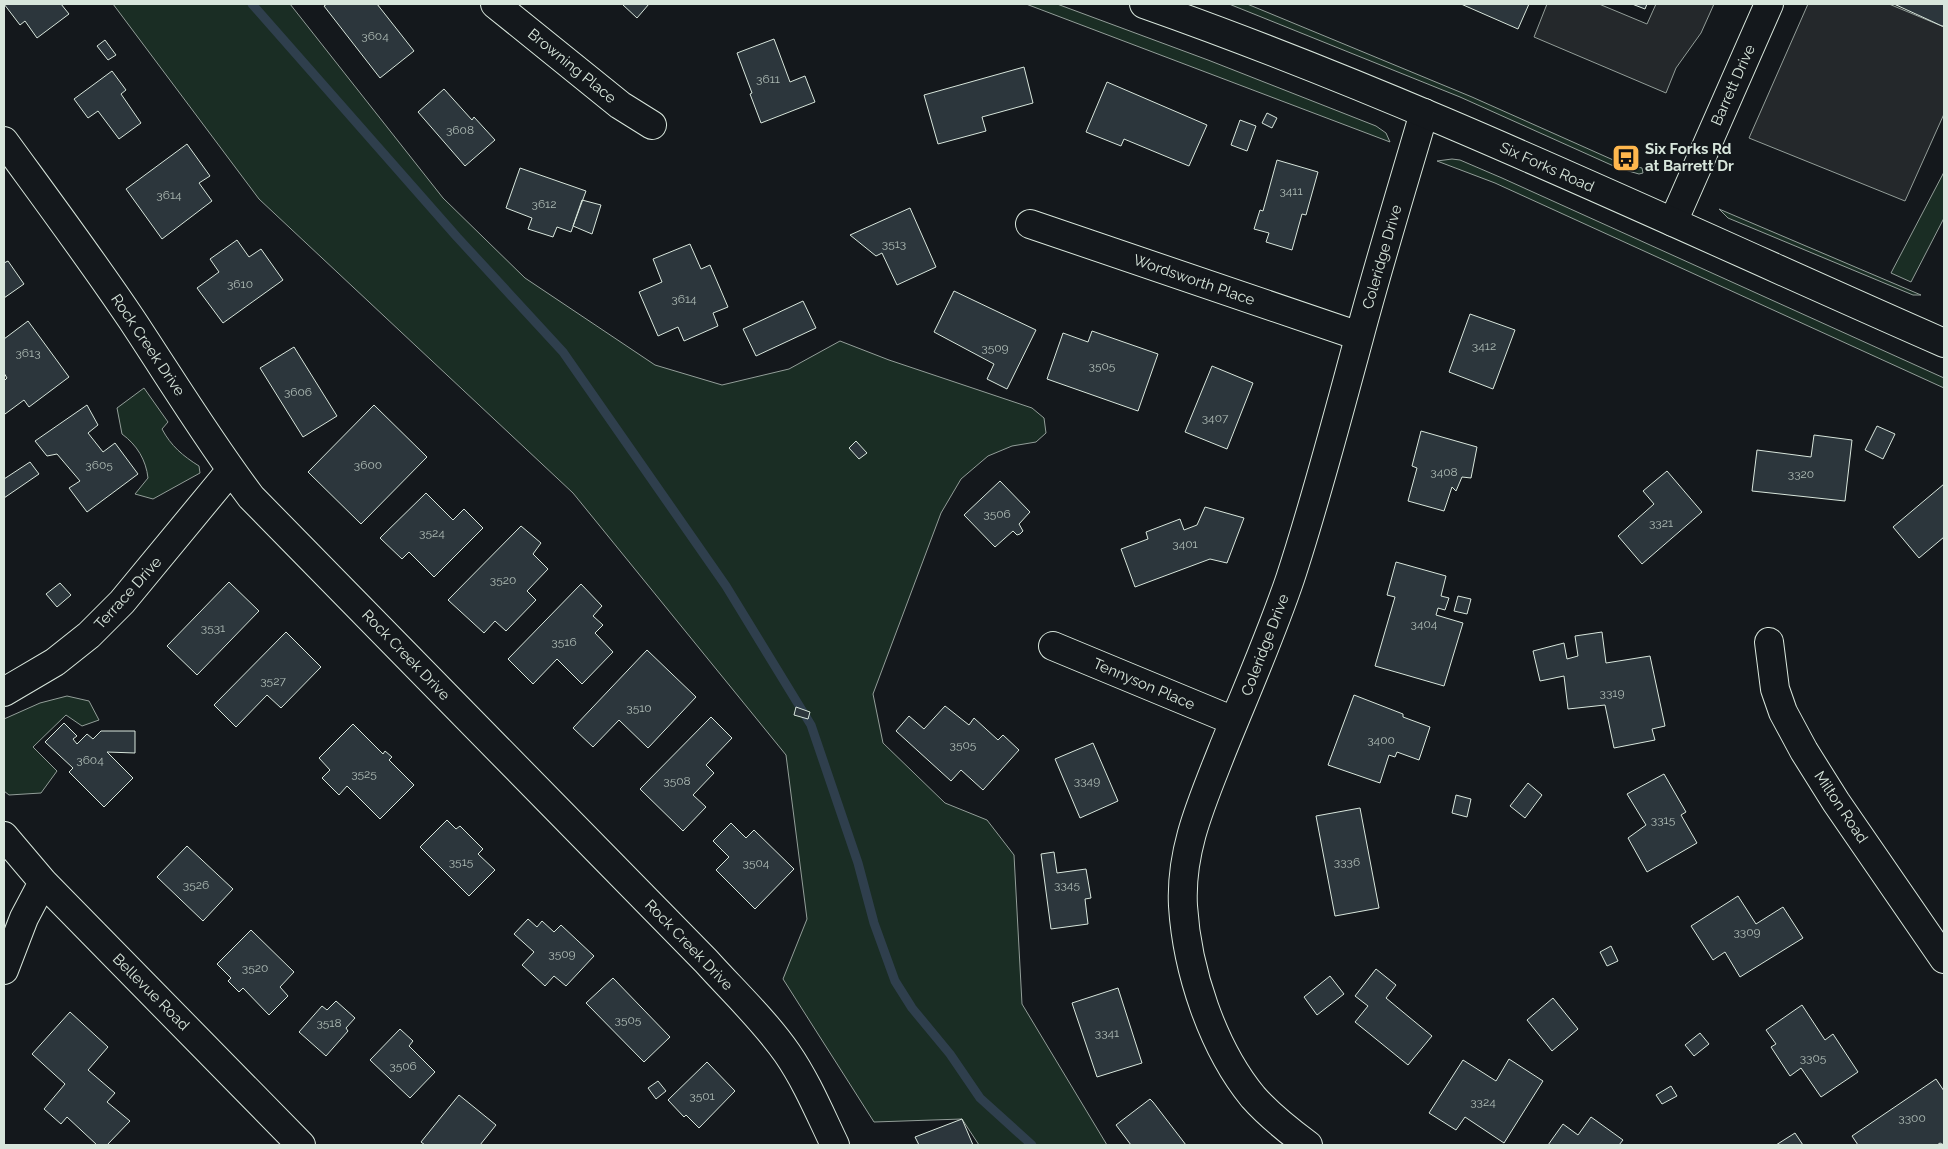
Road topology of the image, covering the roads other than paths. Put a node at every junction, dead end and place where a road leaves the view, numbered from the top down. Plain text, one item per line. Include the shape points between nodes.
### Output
1 (495, 4) edge
2 (1144, 4) edge
3 (1769, 4) edge
4 (1424, 113) junction
5 (652, 126) dead end
6 (4, 141) edge
7 (1673, 222) junction
8 (1030, 224) dead end
9 (1359, 336) junction
10 (1944, 343) edge
11 (231, 470) junction
12 (1770, 642) dead end
13 (1054, 646) dead end
14 (4, 692) edge
15 (1234, 721) junction
16 (4, 836) edge
17 (43, 882) junction
18 (1944, 959) edge
19 (4, 970) edge
20 (300, 1145) edge
21 (835, 1145) edge
22 (1308, 1145) edge

1 - 5 street, Browning Place via 620,105
2 - 4 street, Six Forks Road
3 - 7 street, Barrett Drive
4 - 7 street, Six Forks Road
4 - 9 street, Coleridge Drive
6 - 11 street, Rock Creek Drive via 127,313
7 - 10 street, Six Forks Road
8 - 9 street, Wordsworth Place
9 - 15 street, Coleridge Drive via 1303,538 1262,655
11 - 14 street, Terrace Drive via 122,602 90,635 55,662
11 - 21 street, Rock Creek Drive via 264,510 757,1017 787,1053 809,1089
12 - 18 street, Milton Road via 1775,690 1800,743 1836,802
13 - 15 street, Tennyson Place
15 - 22 street, Coleridge Drive via 1188,844 1183,906 1188,944 1211,1026 1231,1066 1254,1098
16 - 17 street, Bellevue Road
17 - 19 street via 24,918
17 - 20 street, Bellevue Road

